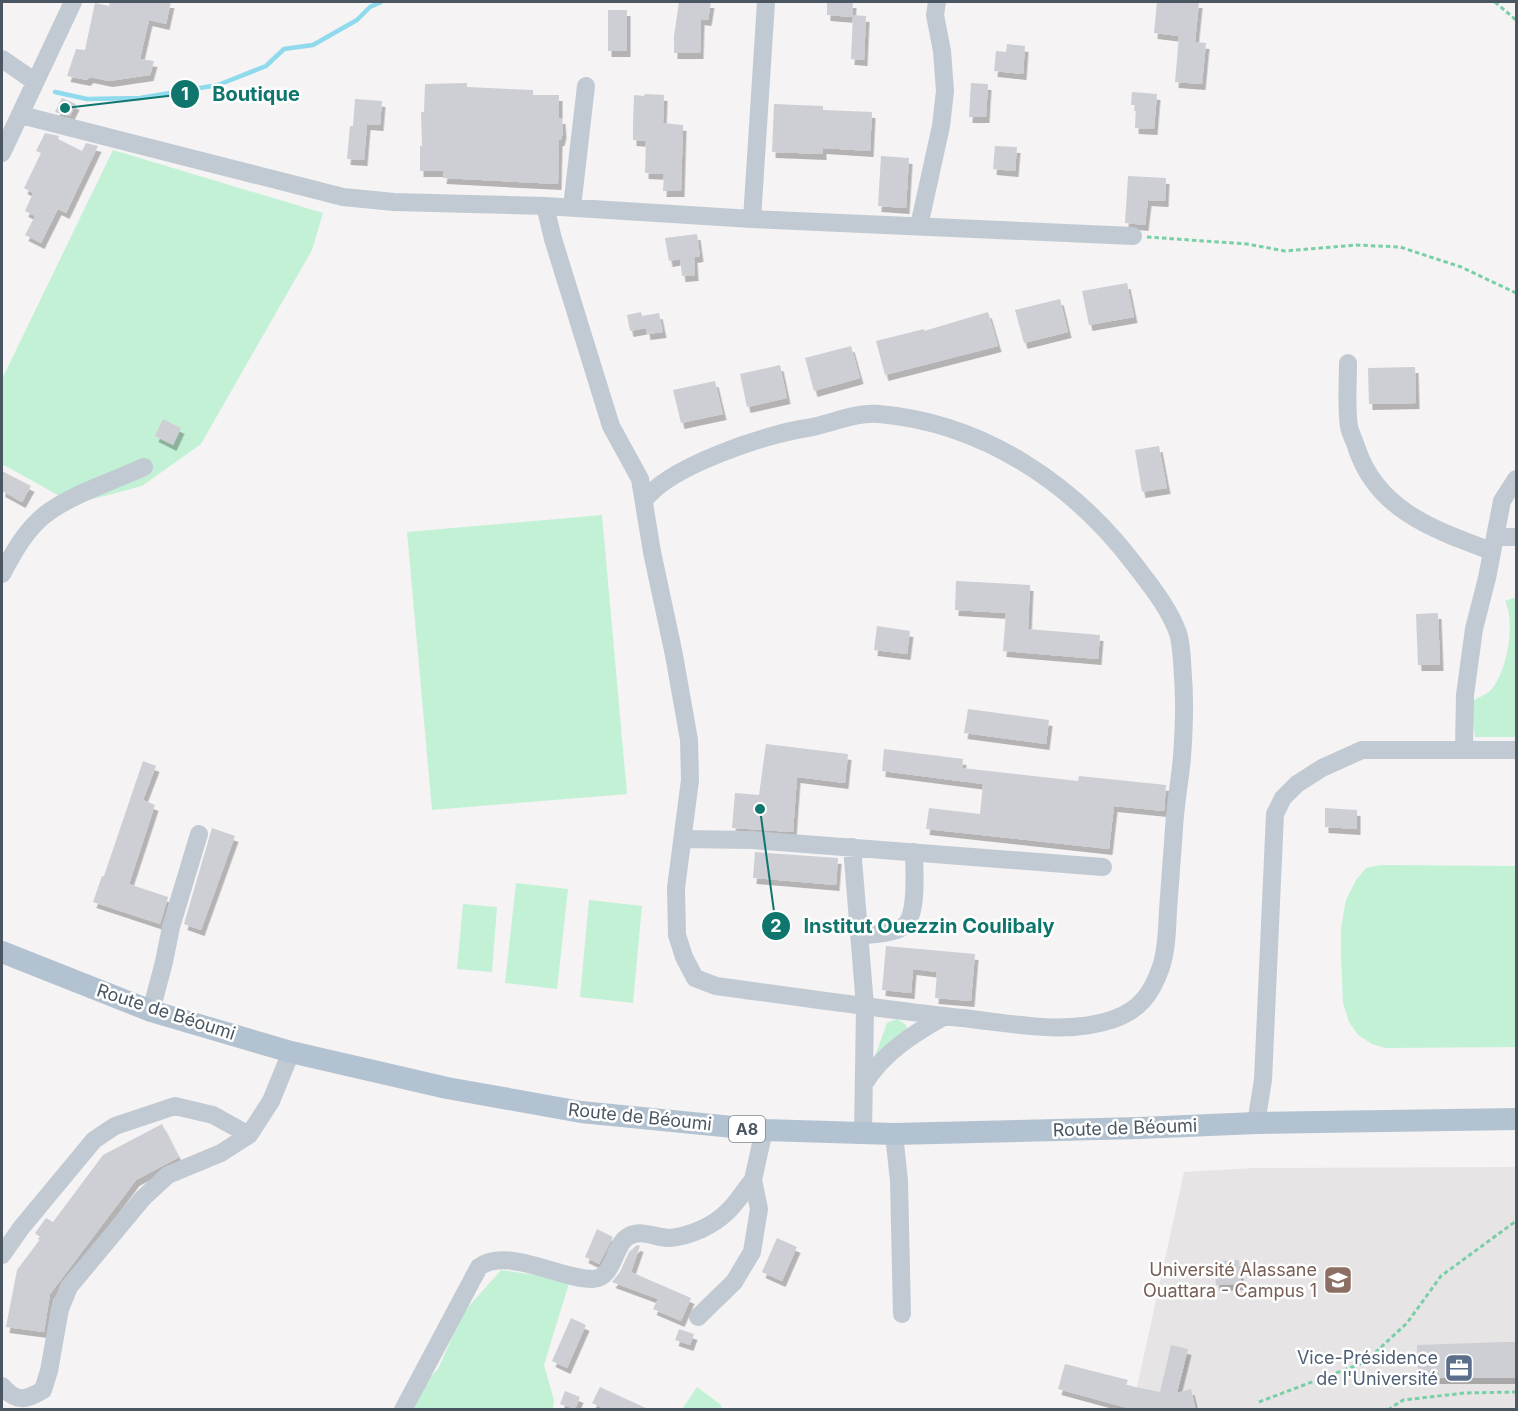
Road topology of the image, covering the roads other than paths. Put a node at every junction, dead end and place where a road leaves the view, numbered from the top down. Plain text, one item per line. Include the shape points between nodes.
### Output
1 (73, 2) edge
2 (766, 2) edge
3 (937, 2) edge
4 (2, 59) edge
5 (34, 81) junction
6 (586, 86) dead end
7 (21, 115) junction
8 (2, 153) edge
9 (545, 206) junction
10 (572, 207) junction
11 (752, 219) junction
12 (919, 226) junction
13 (1133, 236) road end
14 (1348, 363) dead end
15 (144, 467) dead end
16 (1516, 479) edge
17 (644, 501) junction
18 (1516, 537) edge
19 (1493, 544) junction
20 (2, 574) edge
21 (1464, 750) junction
22 (1516, 750) edge
23 (200, 834) dead end
24 (683, 839) junction
25 (852, 847) junction
26 (914, 852) junction
27 (1103, 867) dead end
28 (859, 936) junction
29 (2, 952) edge
30 (865, 1006) junction
31 (151, 1011) junction
32 (945, 1016) junction
33 (291, 1052) junction
34 (864, 1084) junction
35 (1516, 1119) edge
36 (1256, 1123) junction
37 (764, 1130) junction
38 (863, 1134) junction
39 (894, 1134) junction
40 (249, 1135) junction
41 (753, 1180) junction
42 (2, 1255) edge
43 (902, 1314) dead end
44 (698, 1317) dead end
45 (2, 1386) edge
46 (403, 1410) edge

1 - 5 street
2 - 11 street
3 - 12 street via 935,15 945,91
4 - 5 street
5 - 7 street
6 - 10 street
7 - 8 street
7 - 9 street via 343,197
9 - 10 street
9 - 17 street via 611,426 640,479
10 - 11 street
11 - 12 street
12 - 13 street
14 - 19 street via 1349,427 1375,486 1397,508 1447,535
15 - 20 street via 49,512 16,547
16 - 19 street via 1502,501
17 - 24 street via 689,740 690,780
17 - 32 street via 651,491 685,470 785,431 876,414 918,421 997,447 1047,478 1089,513 1122,548 1169,614 1179,636 1182,662 1183,747 1166,949 1149,994 1125,1014 1078,1027
18 - 19 street
19 - 21 street via 1474,629 1465,695
21 - 22 street
21 - 36 street via 1362,750 1322,768 1282,798 1275,814 1263,1080
23 - 31 street via 171,927
24 - 25 street
24 - 30 street via 676,888 677,935 695,978 716,986
25 - 26 street
25 - 28 street
26 - 27 street
26 - 28 street via 910,922 901,928
28 - 30 street
29 - 31 main road, Route de Béoumi / A8
30 - 32 street
30 - 34 street
31 - 33 main road, Route de Béoumi / A8
32 - 34 street via 919,1030 886,1057
33 - 37 main road, Route de Béoumi / A8 via 447,1088 581,1112
33 - 40 street via 271,1101
34 - 38 street
35 - 36 main road, Route de Béoumi / A8
36 - 39 main road, Route de Béoumi / A8
37 - 38 main road, Route de Béoumi / A8
37 - 41 street
38 - 39 main road, Route de Béoumi / A8
39 - 43 street
40 - 42 street via 213,1115 175,1106 115,1126 94,1140
40 - 45 street via 221,1153 168,1175 143,1197 69,1287 60,1309 43,1390 29,1399 10,1396
41 - 44 street via 759,1209 752,1252 734,1282
41 - 46 street via 727,1212 699,1231 669,1238 633,1234 623,1239 607,1273 597,1279 536,1266 486,1261 479,1267

